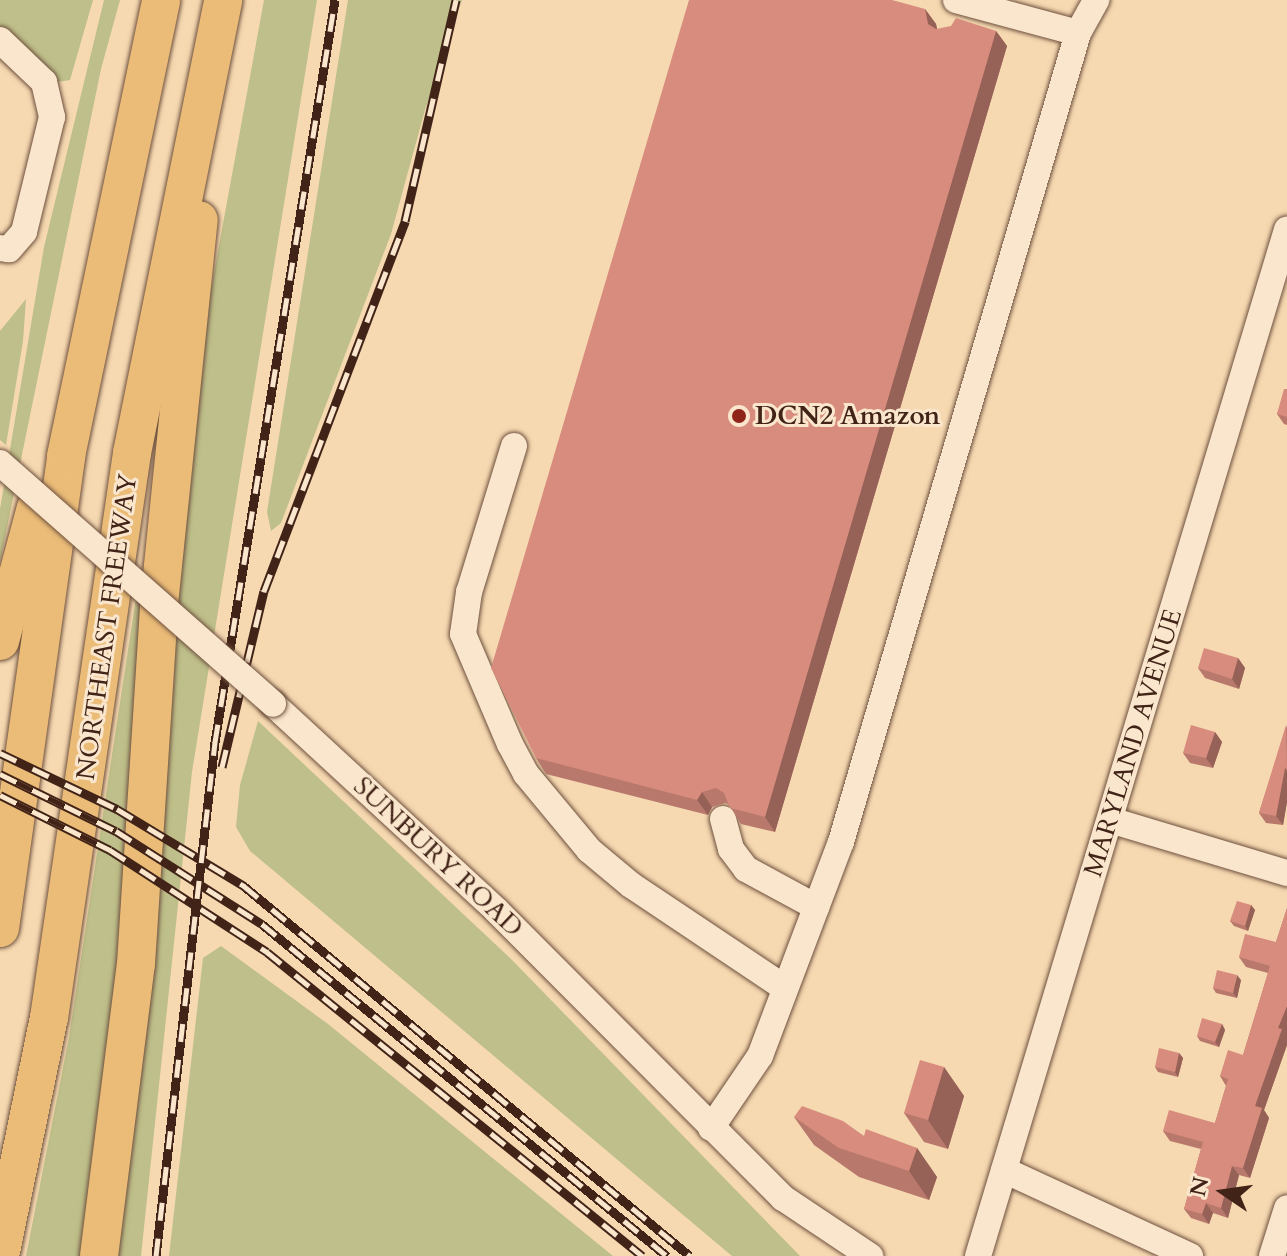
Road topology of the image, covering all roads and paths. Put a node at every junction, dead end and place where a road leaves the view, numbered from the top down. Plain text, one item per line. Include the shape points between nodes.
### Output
1 (160, 0) edge
2 (223, 0) edge
3 (958, 0) edge
4 (1096, 0) edge
5 (951, 29) edge
6 (1078, 33) junction
7 (0, 40) edge
8 (196, 124) junction
9 (1287, 229) edge
10 (0, 248) edge
11 (514, 446) dead end
12 (0, 463) edge
13 (0, 641) edge
14 (723, 819) dead end
15 (1110, 820) junction
16 (1287, 873) edge
17 (816, 907) junction
18 (0, 928) edge
19 (785, 988) junction
20 (711, 1128) junction
21 (1004, 1170) junction
22 (1287, 1208) edge
23 (0, 1256) edge
24 (99, 1256) edge
25 (870, 1256) edge
26 (978, 1256) edge
27 (1190, 1256) edge
28 (1272, 1256) edge

1 - 13 highway via 122,130 24,560
1 - 18 highway via 66,456
2 - 8 highway, NORTHEAST FREEWAY
3 - 5 street
3 - 6 street
4 - 6 street
6 - 17 street via 841,842
7 - 10 street via 44,82 52,117 24,232 9,249
8 - 23 highway, NORTHEAST FREEWAY via 121,523 49,1018
8 - 24 highway via 206,170 171,462 136,964
9 - 15 street, MARYLAND AVENUE
11 - 19 street via 469,592 463,634 510,744 526,774 589,850 631,885
12 - 20 street, SUNBURY ROAD, bridge via 496,910
14 - 17 street via 731,849 746,869
15 - 16 street
15 - 21 street, MARYLAND AVENUE
17 - 19 street
19 - 20 street via 760,1056
20 - 25 street, SUNBURY ROAD via 810,1220
21 - 26 street, MARYLAND AVENUE
21 - 27 street
22 - 28 street

